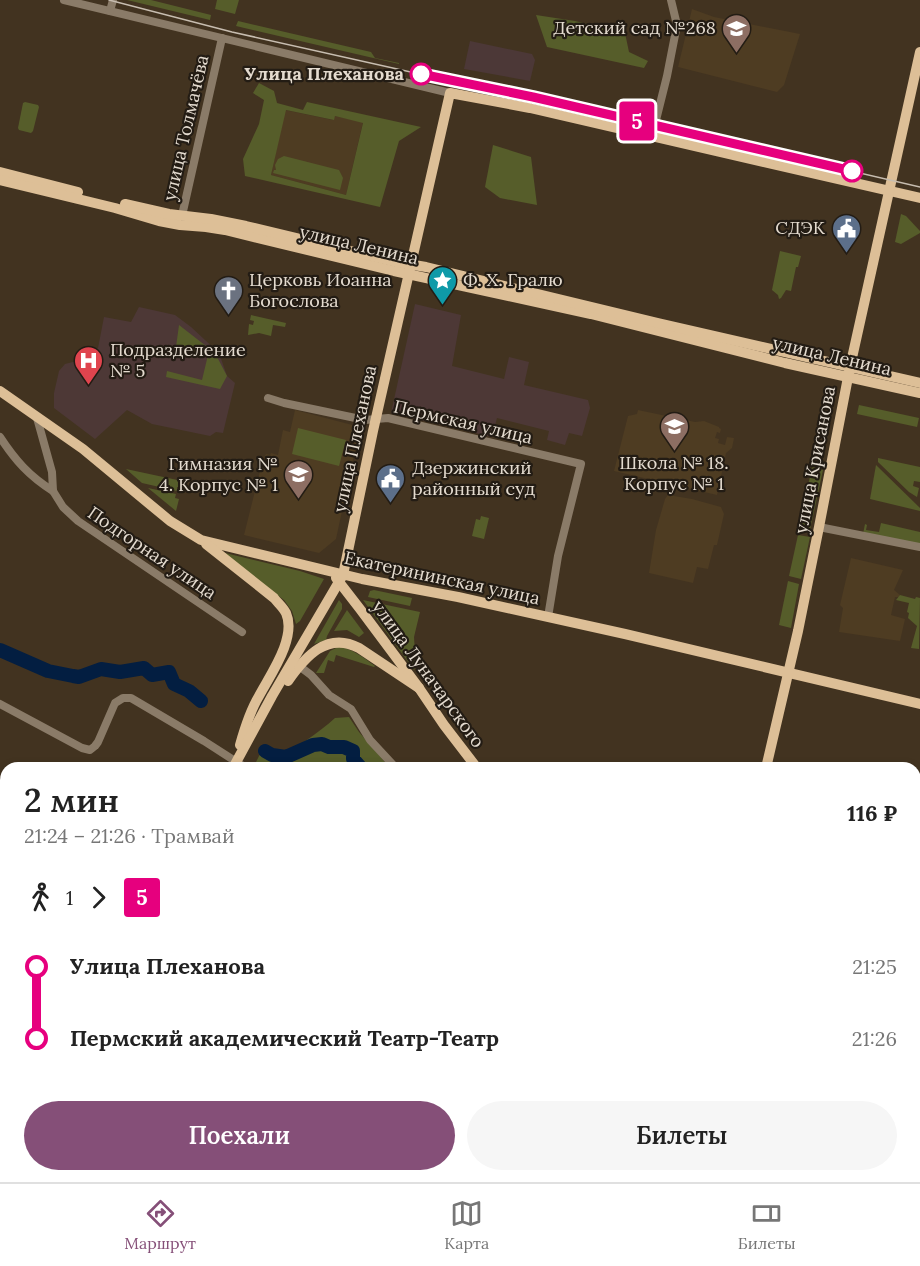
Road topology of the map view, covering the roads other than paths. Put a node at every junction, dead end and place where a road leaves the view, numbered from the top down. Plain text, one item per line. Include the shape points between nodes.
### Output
1 (64, 0) edge
2 (113, 0) edge
3 (671, 0) edge
4 (110, 11) junction
5 (222, 38) junction
6 (920, 52) edge
7 (450, 93) junction
8 (652, 136) junction
9 (0, 172) edge
10 (0, 180) edge
11 (890, 191) junction
12 (920, 198) edge
13 (181, 220) junction
14 (410, 269) junction
15 (849, 372) junction
16 (920, 383) edge
17 (0, 391) edge
18 (920, 393) edge
19 (268, 398) dead end
20 (38, 418) junction
21 (375, 419) junction
22 (0, 437) edge
23 (53, 491) junction
24 (819, 527) junction
25 (201, 540) junction
26 (920, 547) edge
27 (341, 578) junction
28 (548, 617) junction
29 (242, 632) dead end
30 (299, 666) junction
31 (788, 673) junction
32 (419, 688) junction
33 (920, 704) edge
34 (0, 705) edge
35 (233, 762) edge
36 (240, 762) edge
37 (241, 762) edge
38 (241, 762) edge
39 (390, 762) edge
40 (472, 762) edge
41 (767, 762) edge

1 - 4 street
2 - 4 street
3 - 8 street via 677,25
4 - 5 street
5 - 7 street
5 - 13 street, улица Толмачёва
6 - 11 main road, улица Крисанова
7 - 8 main road
7 - 14 main road, улица Плеханова
8 - 11 main road
9 - 13 main road, улица Ленина
10 - 13 main road, улица Ленина
11 - 12 main road
11 - 15 main road, улица Крисанова
13 - 14 main road, улица Ленина
14 - 15 main road, улица Ленина via 785,363
14 - 21 main road, улица Плеханова
15 - 16 main road, улица Ленина
15 - 18 main road, улица Ленина
15 - 24 main road, улица Крисанова
17 - 20 main road, Екатерининская улица
19 - 21 street, Пермская улица
20 - 23 street, Подгорная улица
20 - 25 main road, Екатерининская улица via 83,449 170,522
21 - 27 main road, улица Плеханова
21 - 28 street, Пермская улица via 388,418 580,464
22 - 23 street, Подгорная улица via 20,465
23 - 29 street, Подгорная улица via 72,516
24 - 26 street
24 - 31 main road, улица Крисанова
25 - 27 main road, Екатерининская улица
25 - 36 main road via 274,598 287,617 282,654 252,709
27 - 28 main road, Екатерининская улица
27 - 32 main road, улица Луначарского
27 - 37 main road, улица Плеханова via 272,696
28 - 31 main road, Екатерининская улица
30 - 32 main road via 322,646 343,642 369,654
30 - 38 main road
30 - 39 street via 328,695 351,709 370,740
31 - 33 main road, Екатерининская улица
31 - 41 main road, улица Крисанова
32 - 40 main road, улица Луначарского
34 - 35 street via 90,750 98,742 115,703 131,698

